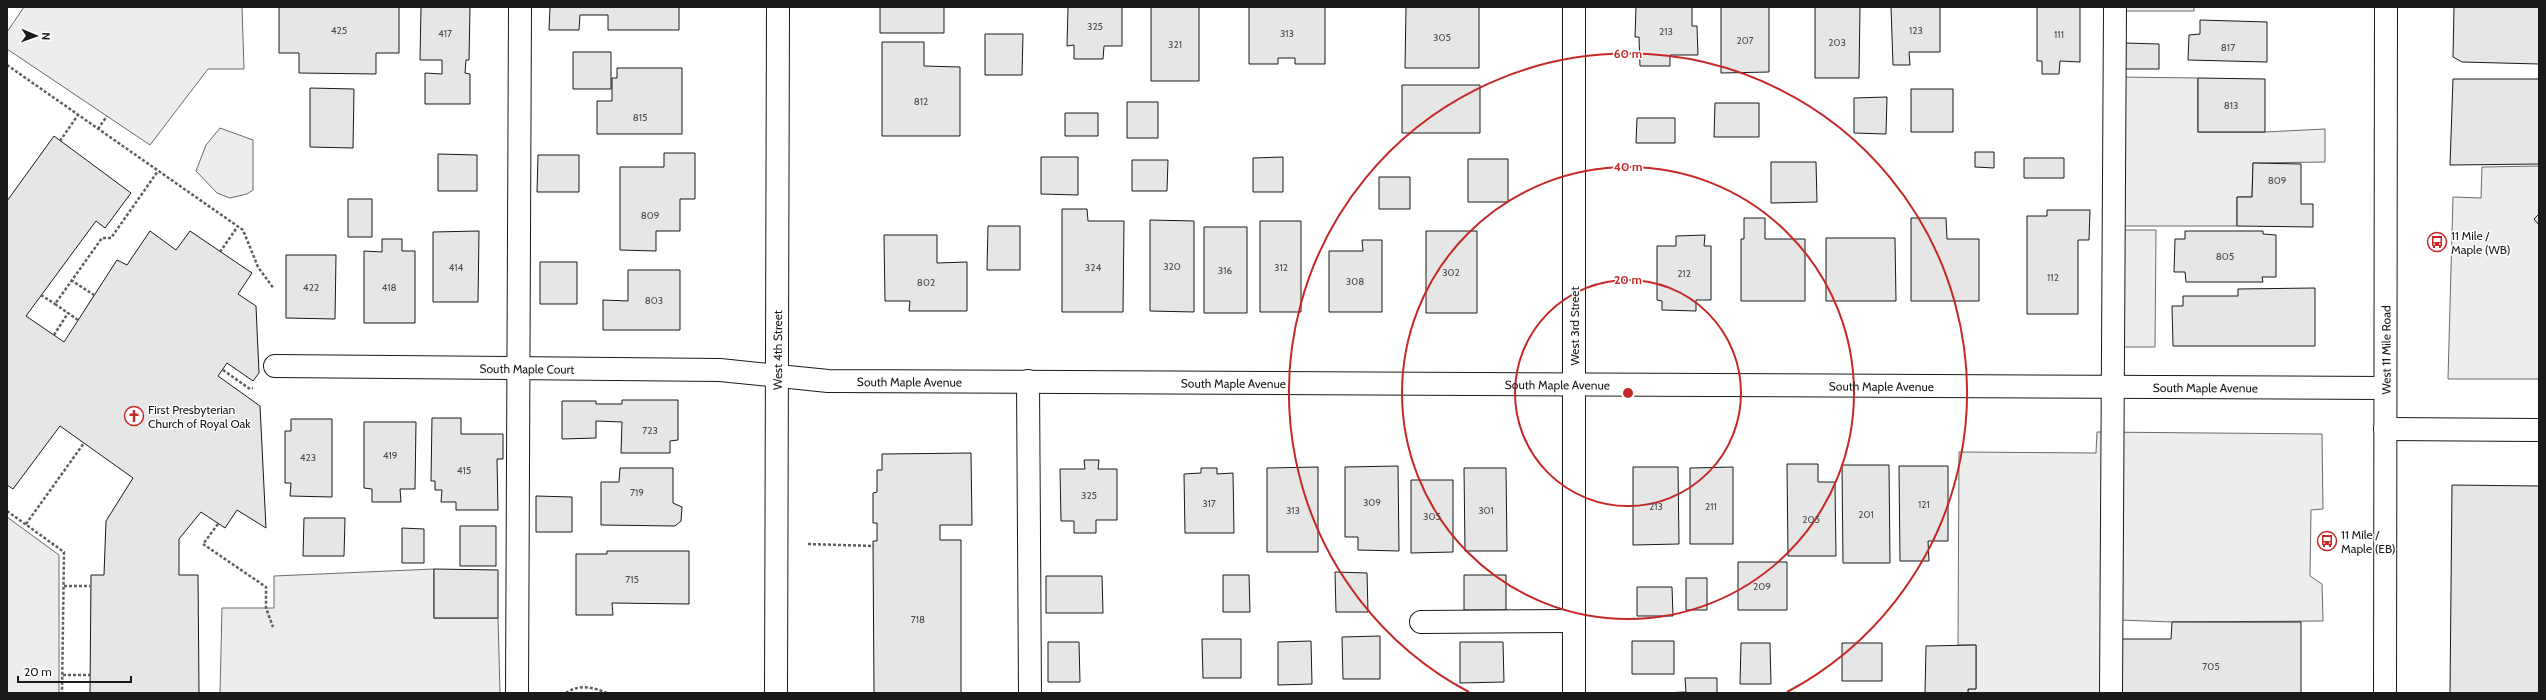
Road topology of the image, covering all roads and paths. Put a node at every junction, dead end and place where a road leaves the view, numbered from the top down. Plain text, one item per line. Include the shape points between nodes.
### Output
1 (520, 7) edge
2 (778, 7) edge
3 (1574, 7) edge
4 (2115, 7) edge
5 (2386, 7) edge
6 (7, 65) edge
7 (78, 115) junction
8 (107, 116) dead end
9 (98, 129) junction
10 (60, 140) dead end
11 (158, 171) junction
12 (238, 226) junction
13 (220, 252) dead end
14 (71, 280) junction
15 (274, 289) dead end
16 (41, 296) dead end
17 (94, 296) dead end
18 (55, 304) junction
19 (68, 313) junction
20 (78, 320) dead end
21 (54, 335) dead end
22 (275, 366) dead end
23 (519, 367) junction
24 (778, 375) junction
25 (1028, 381) junction
26 (1574, 383) junction
27 (2113, 387) junction
28 (2385, 388) junction
29 (2385, 429) junction
30 (2539, 430) edge
31 (84, 443) dead end
32 (7, 511) edge
33 (26, 524) junction
34 (218, 524) dead end
35 (776, 546) junction
36 (874, 546) dead end
37 (64, 586) junction
38 (90, 586) dead end
39 (1573, 621) junction
40 (1421, 622) dead end
41 (273, 627) dead end
42 (62, 675) junction
43 (90, 675) dead end
44 (62, 693) edge
45 (517, 693) edge
46 (566, 693) edge
47 (608, 693) edge
48 (776, 693) edge
49 (1030, 693) edge
50 (1574, 693) edge
51 (2111, 693) edge
52 (2385, 693) edge

1 - 23 street
2 - 24 street, West 4th Street
3 - 26 street, West 3rd Street
4 - 27 street
5 - 28 street, West 11 Mile Road
6 - 7 path
7 - 9 path
7 - 10 path
8 - 9 path
9 - 11 path
11 - 12 path
11 - 14 path via 111,238 102,238
12 - 13 path
12 - 15 path via 243,230 258,267
14 - 17 path
14 - 18 path
16 - 18 path
18 - 19 path
19 - 20 path
19 - 21 path
22 - 23 street, South Maple Court
23 - 24 street, South Maple Court via 724,370
23 - 45 street
24 - 25 street, South Maple Avenue via 828,380
24 - 35 street, West 4th Street
25 - 26 street, South Maple Avenue
25 - 49 street
26 - 27 street, South Maple Avenue
26 - 39 street, West 3rd Street
27 - 28 street, South Maple Avenue
27 - 51 street
28 - 29 street, West 11 Mile Road
29 - 30 street
29 - 52 street, West 11 Mile Road
31 - 33 path
32 - 33 path
33 - 37 path via 64,552
34 - 41 path via 203,544 266,587 266,608
35 - 36 path via 828,543
35 - 48 street, West 4th Street
37 - 38 path
37 - 42 path
39 - 40 street
39 - 50 street, West 3rd Street
42 - 43 path
42 - 44 path
46 - 47 path via 575,687

